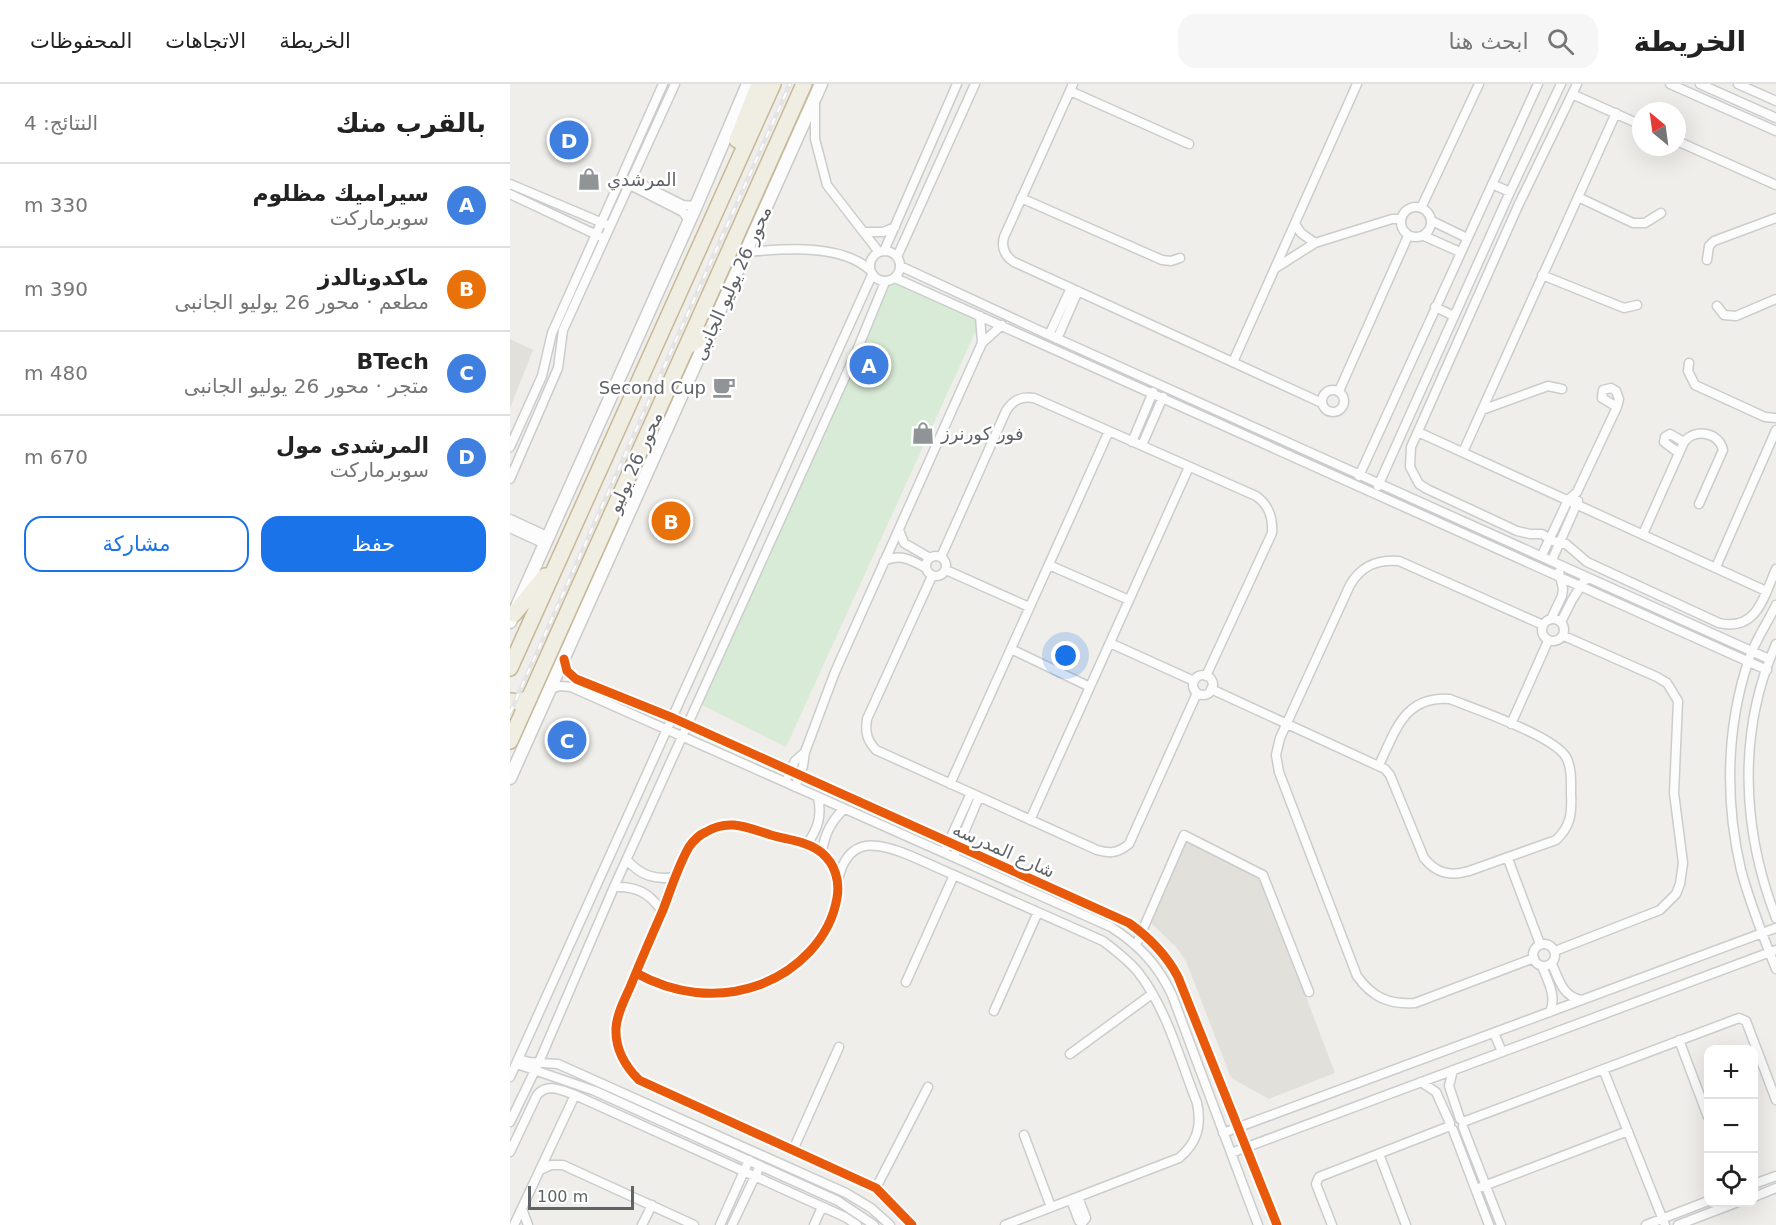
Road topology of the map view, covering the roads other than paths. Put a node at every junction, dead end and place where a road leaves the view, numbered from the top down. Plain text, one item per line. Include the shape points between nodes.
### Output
1 (663, 84) edge
2 (675, 84) edge
3 (748, 84) edge
4 (759, 84) edge
5 (773, 84) edge
6 (804, 84) edge
7 (821, 84) edge
8 (957, 84) edge
9 (975, 84) edge
10 (1357, 84) edge
11 (1479, 84) edge
12 (1538, 84) edge
13 (1561, 84) edge
14 (1577, 84) edge
15 (1670, 84) edge
16 (1700, 84) edge
17 (1738, 84) edge
18 (1072, 88) edge
19 (1572, 94) junction
20 (814, 99) junction
21 (1776, 101) edge
22 (1616, 113) junction
23 (1776, 118) edge
24 (646, 120) junction
25 (1632, 121) edge
26 (657, 124) junction
27 (1776, 131) edge
28 (1189, 144) dead end
29 (1686, 145) edge
30 (631, 183) junction
31 (510, 184) edge
32 (1492, 184) junction
33 (1776, 185) edge
34 (1510, 192) junction
35 (510, 194) edge
36 (1578, 197) junction
37 (1021, 198) junction
38 (696, 206) junction
39 (1421, 207) junction
40 (717, 208) junction
41 (577, 212) junction
42 (1661, 213) dead end
43 (1776, 218) edge
44 (1401, 219) junction
45 (689, 221) junction
46 (1432, 221) junction
47 (601, 222) junction
48 (573, 223) junction
49 (1295, 224) junction
50 (611, 226) junction
51 (894, 228) junction
52 (865, 232) junction
53 (1458, 234) junction
54 (596, 235) junction
55 (1408, 236) junction
56 (1424, 236) junction
57 (1467, 238) junction
58 (605, 239) junction
59 (1315, 243) junction
60 (1451, 248) junction
61 (746, 252) junction
62 (882, 252) junction
63 (1460, 252) junction
64 (1180, 258) dead end
65 (1707, 260) dead end
66 (898, 261) junction
67 (1275, 269) junction
68 (871, 273) junction
69 (1542, 275) junction
70 (895, 278) junction
71 (925, 278) junction
72 (885, 282) junction
73 (920, 289) junction
74 (1075, 290) junction
75 (1776, 299) edge
76 (1637, 306) dead end
77 (1717, 306) dead end
78 (1436, 307) junction
79 (980, 316) junction
80 (1454, 316) junction
81 (1002, 325) junction
82 (710, 332) junction
83 (1053, 337) junction
84 (982, 343) junction
85 (687, 347) junction
86 (1233, 362) junction
87 (1689, 363) dead end
88 (1121, 367) junction
89 (1118, 377) junction
90 (1562, 389) dead end
91 (1153, 392) junction
92 (1339, 392) junction
93 (1162, 397) junction
94 (1192, 399) junction
95 (1322, 403) junction
96 (1617, 407) dead end
97 (1189, 408) junction
98 (1482, 410) junction
99 (1765, 417) junction
100 (1776, 418) edge
101 (1776, 428) edge
102 (1109, 431) junction
103 (1418, 432) junction
104 (1132, 442) junction
105 (1684, 442) junction
106 (1142, 446) junction
107 (510, 447) edge
108 (510, 452) edge
109 (1462, 452) junction
110 (1678, 453) junction
111 (519, 456) junction
112 (1189, 467) junction
113 (1360, 474) junction
114 (510, 478) edge
115 (1380, 482) junction
116 (1356, 483) junction
117 (1375, 492) junction
118 (1577, 492) junction
119 (1568, 500) junction
120 (1578, 504) junction
121 (1699, 504) dead end
122 (510, 519) edge
123 (1556, 526) junction
124 (510, 528) edge
125 (899, 529) junction
126 (1565, 531) junction
127 (1643, 534) junction
128 (1550, 539) junction
129 (547, 540) junction
130 (1560, 543) junction
131 (910, 548) junction
132 (1542, 555) junction
133 (905, 557) junction
134 (941, 557) junction
135 (930, 558) junction
136 (559, 559) junction
137 (1552, 560) junction
138 (885, 561) junction
139 (1049, 565) junction
140 (1566, 566) junction
141 (1716, 567) junction
142 (926, 568) junction
143 (1776, 569) edge
144 (946, 570) junction
145 (1559, 575) junction
146 (1584, 575) junction
147 (932, 576) junction
148 (1582, 585) junction
149 (1766, 591) junction
150 (1562, 596) junction
151 (1129, 600) junction
152 (1572, 600) junction
153 (1776, 605) edge
154 (1029, 607) junction
155 (512, 618) edge
156 (1551, 619) junction
157 (1561, 622) junction
158 (1543, 625) junction
159 (1564, 636) junction
160 (1548, 641) junction
161 (1110, 643) junction
162 (1776, 644) edge
163 (1011, 649) junction
164 (1752, 651) junction
165 (564, 659) junction
166 (1769, 659) junction
167 (1748, 661) junction
168 (510, 668) edge
169 (1767, 670) junction
170 (1206, 676) junction
171 (1194, 681) junction
172 (1090, 687) junction
173 (550, 689) junction
174 (1211, 689) junction
175 (1197, 693) junction
176 (530, 697) junction
177 (510, 701) edge
178 (673, 718) junction
179 (1286, 724) junction
180 (1511, 724) junction
181 (688, 725) junction
182 (668, 730) junction
183 (683, 737) junction
184 (510, 741) edge
185 (805, 752) junction
186 (1379, 765) junction
187 (790, 771) junction
188 (799, 776) junction
189 (510, 778) edge
190 (785, 782) junction
191 (950, 784) junction
192 (795, 787) junction
193 (975, 795) junction
194 (818, 797) junction
195 (844, 809) junction
196 (1030, 820) junction
197 (948, 843) junction
198 (807, 844) junction
199 (958, 847) junction
200 (822, 853) junction
201 (944, 853) junction
202 (953, 858) junction
203 (1508, 859) junction
204 (627, 860) junction
205 (954, 875) junction
206 (676, 877) junction
207 (838, 880) junction
208 (614, 887) junction
209 (662, 911) junction
210 (1038, 912) junction
211 (1776, 918) edge
212 (1776, 928) edge
213 (1142, 932) junction
214 (1762, 933) junction
215 (1540, 944) junction
216 (1136, 945) junction
217 (1555, 951) junction
218 (1773, 951) edge
219 (1534, 958) junction
220 (1552, 964) junction
221 (1542, 966) junction
222 (1776, 969) edge
223 (636, 974) junction
224 (906, 982) dead end
225 (1562, 988) junction
226 (1309, 992) dead end
227 (1552, 992) junction
228 (1152, 994) junction
229 (1582, 1000) junction
230 (994, 1011) dead end
231 (1550, 1012) junction
232 (1494, 1033) junction
233 (1202, 1037) junction
234 (1678, 1040) junction
235 (1190, 1041) junction
236 (839, 1047) dead end
237 (1502, 1052) junction
238 (1070, 1054) dead end
239 (517, 1061) junction
240 (537, 1066) junction
241 (1603, 1069) junction
242 (1453, 1070) junction
243 (510, 1077) edge
244 (1421, 1082) junction
245 (928, 1087) dead end
246 (1450, 1092) junction
247 (575, 1095) junction
248 (1439, 1096) junction
249 (1776, 1100) edge
250 (1704, 1108) edge
251 (510, 1122) edge
252 (1462, 1123) junction
253 (1451, 1127) junction
254 (1239, 1128) junction
255 (1628, 1131) junction
256 (1223, 1133) junction
257 (1024, 1135) dead end
258 (1246, 1146) junction
259 (793, 1150) junction
260 (510, 1152) edge
261 (1231, 1153) junction
262 (1379, 1154) junction
263 (749, 1160) junction
264 (760, 1166) junction
265 (540, 1170) junction
266 (744, 1171) junction
267 (755, 1176) junction
268 (1776, 1176) edge
269 (1758, 1183) edge
270 (1485, 1185) junction
271 (876, 1188) junction
272 (1776, 1188) edge
273 (1476, 1189) junction
274 (1758, 1195) edge
275 (1704, 1203) edge
276 (652, 1205) junction
277 (822, 1207) junction
278 (1052, 1207) junction
279 (1727, 1207) edge
280 (522, 1208) junction
281 (1664, 1222) edge
282 (514, 1225) edge
283 (528, 1225) edge
284 (642, 1225) edge
285 (694, 1225) edge
286 (720, 1225) edge
287 (732, 1225) edge
288 (814, 1225) edge
289 (857, 1225) edge
290 (874, 1225) edge
291 (890, 1225) edge
292 (912, 1225) edge
293 (1005, 1225) edge
294 (1258, 1225) edge
295 (1277, 1225) edge
296 (1332, 1225) edge
297 (1406, 1225) edge
298 (1489, 1225) edge
299 (1501, 1225) edge
300 (1646, 1225) edge
301 (1678, 1225) edge

1 - 24 street
2 - 26 street
3 - 38 main road
4 - 40 highway via 721,183
5 - 40 highway, محور 26 يوليو
6 - 85 highway, محور 26 يوليو
7 - 20 main road, محور 26 يوليو الجانبى
8 - 51 street
9 - 66 street
10 - 49 street
11 - 39 street
12 - 32 street
13 - 34 street
14 - 19 street
15 - 27 street
16 - 23 street
17 - 21 street
18 - 28 street
18 - 37 street
19 - 22 street
19 - 103 street
20 - 52 street via 815,139 827,185
20 - 61 main road, محور 26 يوليو الجانبى
22 - 25 street
22 - 36 street
24 - 26 street
24 - 47 street
26 - 30 street
29 - 33 street
30 - 38 street via 683,205
30 - 45 street via 683,212
30 - 50 street
31 - 41 street
32 - 34 street
32 - 57 street
34 - 80 street
35 - 48 street
36 - 42 street via 1633,223 1646,223
36 - 69 street
37 - 64 street via 1162,260
37 - 74 street via 1004,237 1006,256
38 - 45 main road
39 - 44 street via 1411,208
39 - 46 street
40 - 136 highway, محور 26 يوليو
41 - 47 street
41 - 48 street
43 - 65 street via 1714,241
44 - 55 street via 1401,227
44 - 59 street
45 - 129 main road
46 - 53 street
46 - 56 street
47 - 50 street
47 - 54 street
48 - 54 street
49 - 59 street
49 - 67 street
50 - 58 street
51 - 52 street
51 - 62 street
52 - 62 street
53 - 57 street
53 - 60 street
54 - 58 street
54 - 107 street via 550,338 542,376
55 - 56 street
55 - 92 street
56 - 60 street
57 - 63 street
58 - 111 street via 563,330 558,368
59 - 67 street
60 - 63 street
61 - 68 street via 842,254 857,260
61 - 82 main road, محور 26 يوليو الجانبى
62 - 66 street
62 - 68 street via 871,260
63 - 78 street
66 - 70 street
66 - 71 street
67 - 86 street
68 - 72 street
68 - 178 street
69 - 76 street via 1624,308
69 - 98 street
70 - 72 street
70 - 73 street
71 - 73 street
71 - 83 street
72 - 181 street
73 - 79 street
74 - 83 street
74 - 86 street
75 - 77 street via 1736,316 1724,315
78 - 80 street
78 - 113 street
79 - 81 street
79 - 84 street
80 - 115 street
81 - 84 street
81 - 89 street
82 - 85 highway
82 - 165 main road, محور 26 يوليو الجانبى
83 - 88 street
84 - 125 street
85 - 176 highway, محور 26 يوليو
86 - 95 street
87 - 99 street via 1690,379 1695,385
88 - 89 street
88 - 94 street
89 - 91 street
90 - 98 street via 1548,386
91 - 93 street
91 - 104 street
92 - 95 street via 1328,391
92 - 95 street via 1344,400 1338,412 1328,411
93 - 97 street
93 - 106 street
94 - 97 street
94 - 113 street
96 - 118 street
97 - 116 street
98 - 109 street
99 - 100 street
99 - 101 street
101 - 141 street
102 - 104 street
102 - 134 street via 1034,398 1017,399 1011,404
102 - 139 street
103 - 109 street
103 - 128 street via 1409,457 1413,476 1419,483 1517,531
104 - 106 street
105 - 110 street
105 - 110 street via 1670,434 1665,437 1666,445
105 - 121 street via 1692,434 1703,433 1722,445 1722,455
106 - 112 street
108 - 111 street
109 - 119 street
110 - 127 street
111 - 114 street
112 - 151 street
112 - 170 street via 1263,501 1273,524
113 - 115 street
113 - 116 street
115 - 117 street
115 - 132 street
116 - 117 street
117 - 145 street
118 - 119 street
118 - 120 street
119 - 120 street
119 - 123 street
120 - 126 street
120 - 127 street
122 - 129 street
123 - 126 street
123 - 128 street
124 - 129 street
125 - 131 street
125 - 138 street
126 - 130 street
127 - 141 street
128 - 130 street
128 - 132 street
129 - 155 main road
130 - 137 street
130 - 149 street via 1571,547 1587,562 1719,623 1740,624 1750,619
131 - 133 street
131 - 135 street
132 - 137 street
133 - 138 street
133 - 142 street
134 - 135 street
134 - 144 street
135 - 142 street
136 - 155 highway
136 - 168 highway, محور 26 يوليو
137 - 140 street
138 - 185 street via 835,672
139 - 151 street
139 - 154 street
140 - 145 street
140 - 146 street
141 - 149 street
142 - 147 street
143 - 149 street
144 - 147 street via 942,575
144 - 154 street
145 - 148 street
145 - 150 street
146 - 148 street
146 - 164 street
147 - 191 street via 865,730 876,750
148 - 152 street
148 - 167 street
150 - 152 street
150 - 156 street
151 - 161 street
152 - 157 street
153 - 164 street
154 - 163 street
156 - 157 street
156 - 158 street
157 - 159 street
158 - 160 street via 1542,634
158 - 179 street via 1399,561 1371,564 1350,585
159 - 160 street via 1557,642
159 - 217 street via 1657,677 1674,691 1678,707 1674,793 1683,873 1676,894 1660,910
160 - 180 street
161 - 171 street
161 - 172 street
162 - 166 street
163 - 172 street
163 - 191 street
164 - 166 street
164 - 167 street
165 - 173 main road, محور 26 يوليو الجانبى
165 - 178 street, شارع المدرسه via 567,671 576,679
166 - 169 street
167 - 169 street
167 - 214 street via 1733,730 1731,801 1734,836
169 - 211 street via 1751,735 1749,802 1759,868
170 - 171 street
170 - 174 street via 1212,681
171 - 175 street
172 - 196 street
173 - 182 street, شارع المدرسه via 571,687
173 - 189 main road, محور 26 يوليو الجانبى
174 - 175 street via 1206,694
174 - 179 street
175 - 196 street via 1130,844 1108,854
176 - 177 highway
176 - 184 highway, محور 26 يوليو
178 - 181 street, شارع المدرسه
178 - 182 street
179 - 186 street
179 - 219 street via 1277,746 1277,764 1357,976 1365,987 1387,1001 1415,1003
180 - 186 street via 1450,699 1424,701 1402,718
180 - 203 street via 1555,745 1567,759 1572,816 1556,840
181 - 183 street
181 - 187 street, شارع المدرسه
182 - 183 street, شارع المدرسه
182 - 239 street
183 - 190 street, شارع المدرسه
183 - 204 street
185 - 187 street
185 - 188 street
186 - 203 street via 1390,775 1424,858 1436,869 1459,874
187 - 188 street, شارع المدرسه
187 - 190 street
188 - 192 street
188 - 197 street, شارع المدرسه
190 - 192 street, شارع المدرسه
191 - 193 street
192 - 194 street, شارع المدرسه
193 - 196 street
193 - 197 street
193 - 199 street
194 - 195 street, شارع المدرسه
194 - 198 street via 820,817
195 - 200 street via 826,833
195 - 201 street, شارع المدرسه
197 - 199 street, شارع المدرسه
197 - 201 street
198 - 200 street
198 - 206 street via 738,824 716,827 697,837
199 - 202 street
199 - 213 street, شارع المدرسه
200 - 207 street
201 - 202 street, شارع المدرسه
202 - 216 street, شارع المدرسه via 1112,927
203 - 215 street
204 - 206 street via 648,876
204 - 208 street
205 - 207 street via 877,844 855,851 846,859
205 - 210 street
205 - 224 street
206 - 209 street
207 - 223 street via 835,911 828,928 808,953 777,977 739,990 703,994 668,988
208 - 209 street via 642,891
208 - 240 street
209 - 223 street
210 - 228 street via 1113,948 1138,972
210 - 230 street
212 - 214 street
213 - 216 street
213 - 226 street via 1184,835 1263,875
213 - 233 street, شارع المدرسه via 1163,952 1178,977
214 - 218 street
214 - 229 street
215 - 217 street
215 - 219 street
216 - 235 street, شارع المدرسه via 1167,984
217 - 220 street
218 - 222 street
218 - 237 street
219 - 221 street
220 - 221 street
220 - 225 street
221 - 227 street
223 - 259 street via 616,1028 619,1052 631,1072 639,1080
225 - 227 street
225 - 229 street
227 - 231 street
228 - 238 street
228 - 278 street via 1197,1103 1200,1115 1195,1139 1179,1158
229 - 231 street
231 - 232 street
232 - 237 street
232 - 254 street
233 - 235 street
233 - 254 street, شارع المدرسه
234 - 241 street
234 - 249 street via 1736,1018 1745,1019
234 - 250 street
235 - 256 street, شارع المدرسه
236 - 259 street
237 - 242 street
239 - 240 street
239 - 243 street
240 - 251 street
240 - 263 street
240 - 291 street via 558,1064 846,1193
241 - 252 street
241 - 255 street
242 - 244 street
242 - 246 street
244 - 248 street
244 - 258 street
245 - 271 street
246 - 248 street
246 - 252 street
247 - 260 street via 550,1088 540,1091
247 - 265 street
247 - 266 street
248 - 253 street
252 - 253 street via 1460,1131
252 - 270 street
253 - 262 street
253 - 273 street
254 - 256 street
254 - 258 street, شارع المدرسه
255 - 270 street
255 - 281 street
256 - 261 street, شارع المدرسه
257 - 278 street
258 - 261 street
258 - 295 street, شارع المدرسه
259 - 271 street
261 - 294 street, شارع المدرسه
262 - 296 street via 1317,1179
262 - 297 street
263 - 264 street
263 - 266 street
264 - 267 street
264 - 290 street via 838,1201
265 - 276 street via 563,1165
265 - 280 street
266 - 267 street
266 - 286 street
267 - 277 street
267 - 287 street
268 - 269 street
270 - 273 street
270 - 299 street
271 - 292 street
272 - 274 street
273 - 298 street
275 - 281 street
276 - 284 street
276 - 285 street
277 - 288 street
277 - 289 street
278 - 293 street
279 - 301 street
280 - 282 street
280 - 283 street
281 - 300 street

